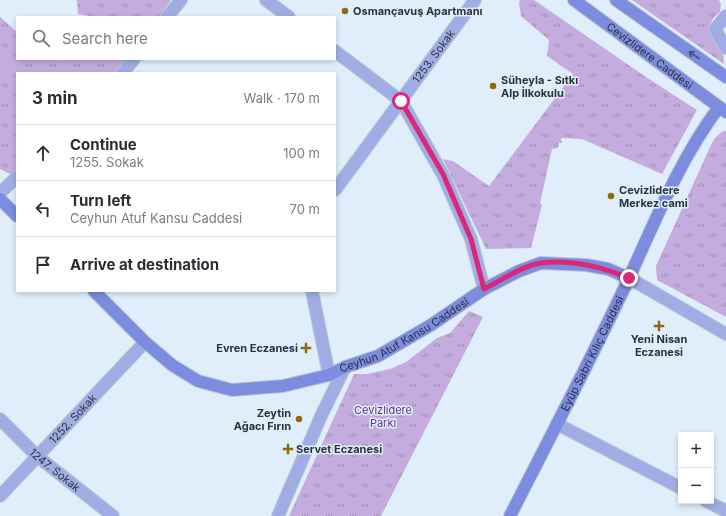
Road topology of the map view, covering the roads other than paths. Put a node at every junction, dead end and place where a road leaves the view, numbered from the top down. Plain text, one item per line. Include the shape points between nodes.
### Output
1 (181, 0) edge
2 (266, 0) edge
3 (475, 0) edge
4 (574, 0) edge
5 (616, 0) edge
6 (168, 16) edge
7 (288, 16) edge
8 (726, 16) edge
9 (726, 48) edge
10 (336, 53) edge
11 (133, 60) edge
12 (124, 72) edge
13 (726, 77) edge
14 (401, 101) junction
15 (722, 109) edge
16 (16, 178) edge
17 (336, 189) edge
18 (0, 193) edge
19 (0, 199) edge
20 (16, 215) edge
21 (629, 278) junction
22 (484, 289) junction
23 (95, 292) edge
24 (312, 292) edge
25 (726, 334) edge
26 (145, 342) junction
27 (345, 367) junction
28 (329, 375) junction
29 (0, 419) edge
30 (557, 424) junction
31 (37, 456) junction
32 (678, 486) edge
33 (0, 496) edge
34 (712, 504) edge
35 (726, 511) edge
36 (113, 516) edge
37 (278, 516) edge
38 (510, 516) edge

1 - 6 street
2 - 7 street
3 - 14 street, 1253. Sokak
4 - 15 street, Cevizlidere Caddesi
13 -> 5 street
8 - 9 street via 715,29
10 - 14 street
11 - 12 street
14 - 17 street, 1253. Sokak
14 - 22 street via 443,174 471,239
15 - 21 street, Eyüp Sabri Kılıç Caddesi via 704,126 672,183
16 - 18 street
19 - 20 street
21 - 22 street, Ceyhun Atuf Kansu Caddesi via 608,269 586,265 540,263
21 - 25 street, Ceyhun Atuf Kansu Caddesi
21 - 30 street, Eyüp Sabri Kılıç Caddesi
22 - 27 street, Ceyhun Atuf Kansu Caddesi via 431,325 378,356
23 - 26 street, Ceyhun Atuf Kansu Caddesi
24 - 28 street
26 - 28 street, Ceyhun Atuf Kansu Caddesi via 172,365 198,381 232,390 283,386
26 - 31 street, 1252. Sokak
27 - 28 street, Ceyhun Atuf Kansu Caddesi
27 - 37 street
29 - 31 street, 1247. Sokak
30 - 32 street
30 - 38 street, Eyüp Sabri Kılıç Caddesi
31 - 33 street, 1252. Sokak
31 - 36 street, 1247. Sokak
34 - 35 street

